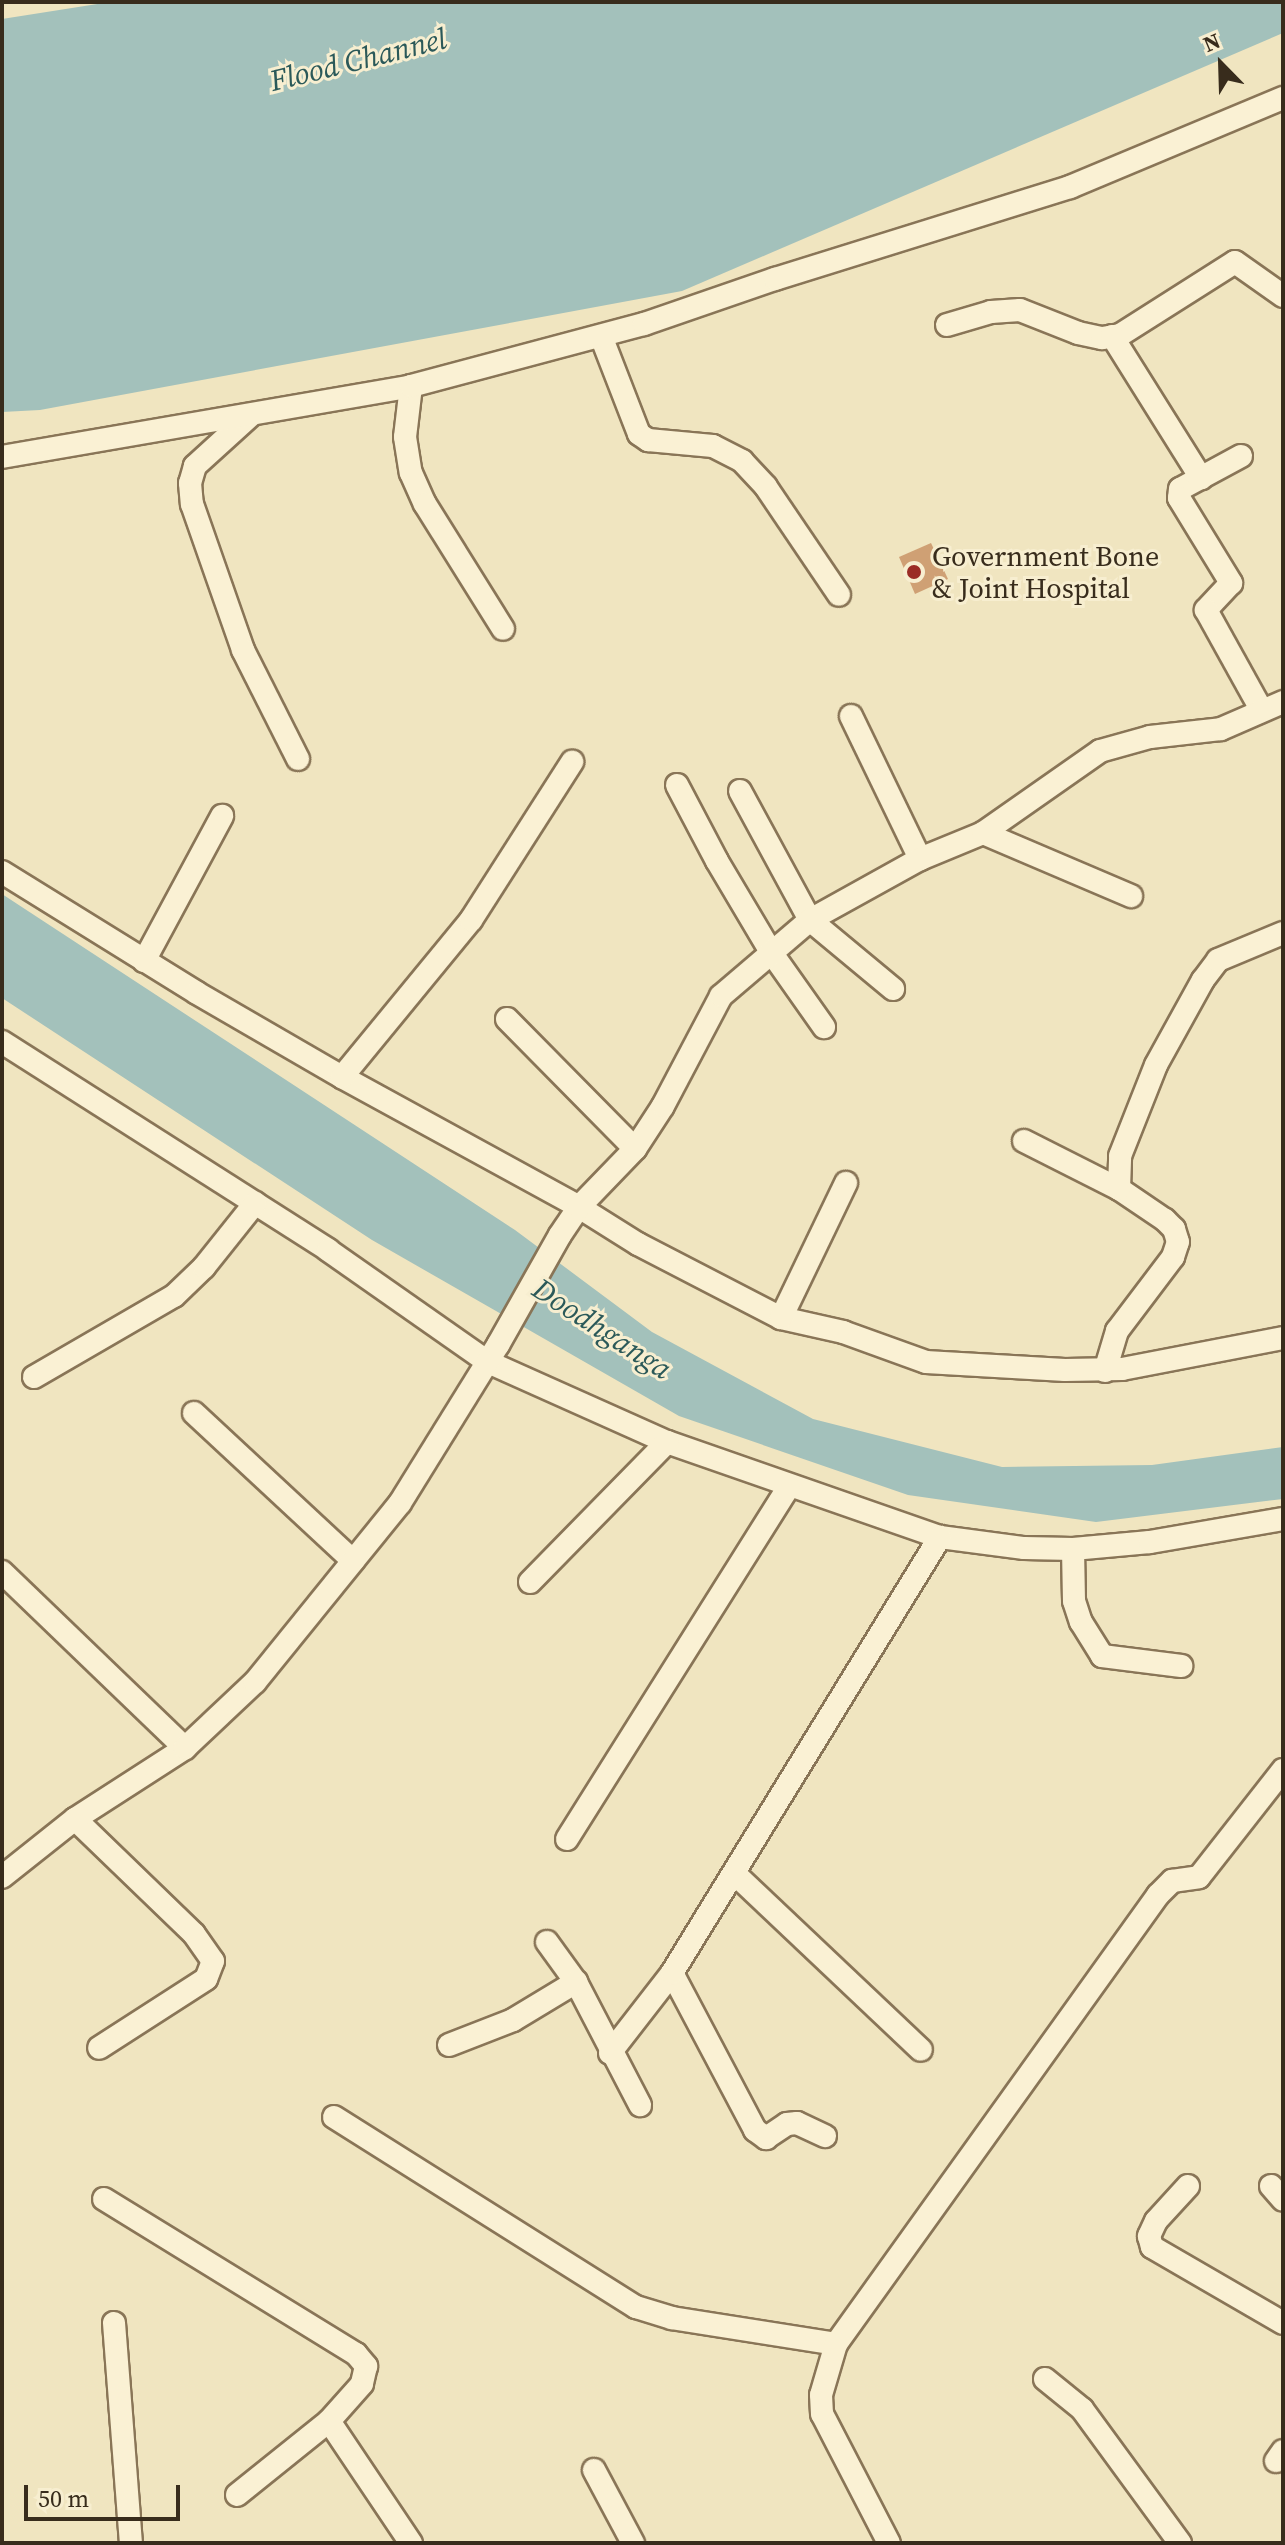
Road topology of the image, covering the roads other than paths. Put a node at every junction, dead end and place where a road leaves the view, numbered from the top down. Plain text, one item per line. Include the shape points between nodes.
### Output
1 (1283, 98) edge
2 (1283, 296) edge
3 (947, 325) dead end
4 (601, 336) junction
5 (1112, 336) junction
6 (411, 386) junction
7 (252, 414) junction
8 (1241, 456) dead end
9 (2, 457) edge
10 (1201, 478) junction
11 (839, 595) dead end
12 (503, 629) dead end
13 (1283, 702) edge
14 (1262, 711) junction
15 (851, 716) dead end
16 (298, 759) dead end
17 (572, 762) dead end
18 (677, 785) dead end
19 (740, 791) dead end
20 (222, 816) dead end
21 (983, 833) junction
22 (920, 859) junction
23 (2, 872) edge
24 (1131, 896) dead end
25 (810, 920) junction
26 (1283, 933) edge
27 (771, 952) junction
28 (144, 961) junction
29 (893, 989) dead end
30 (507, 1019) dead end
31 (824, 1027) dead end
32 (2, 1042) edge
33 (342, 1077) junction
34 (1024, 1141) dead end
35 (635, 1149) junction
36 (846, 1183) dead end
37 (1119, 1189) junction
38 (255, 1203) junction
39 (579, 1207) junction
40 (781, 1318) junction
41 (1283, 1338) edge
42 (493, 1353) junction
43 (1105, 1371) junction
44 (34, 1377) dead end
45 (194, 1413) dead end
46 (667, 1442) junction
47 (789, 1487) junction
48 (1283, 1519) edge
49 (940, 1537) junction
50 (1073, 1549) junction
51 (353, 1561) junction
52 (2, 1572) edge
53 (530, 1582) dead end
54 (1181, 1666) dead end
55 (185, 1748) junction
56 (1283, 1770) edge
57 (75, 1819) junction
58 (567, 1839) dead end
59 (734, 1873) junction
60 (2, 1877) edge
61 (547, 1942) dead end
62 (672, 1973) junction
63 (576, 1982) junction
64 (449, 2045) dead end
65 (99, 2048) dead end
66 (921, 2050) dead end
67 (610, 2053) junction
68 (640, 2105) dead end
69 (334, 2117) dead end
70 (825, 2136) dead end
71 (1188, 2186) dead end
72 (104, 2199) dead end
73 (114, 2323) dead end
74 (1283, 2323) edge
75 (836, 2344) junction
76 (1045, 2379) dead end
77 (329, 2421) junction
78 (594, 2470) dead end
79 (237, 2495) dead end
80 (131, 2543) edge
81 (411, 2543) edge
82 (633, 2543) edge
83 (889, 2543) edge
84 (1180, 2543) edge

1 - 4 street via 1070,187
2 - 5 street via 1239,263 1228,263 1141,323
3 - 5 street via 1020,310 1078,333
4 - 6 street
4 - 11 street via 639,434 648,440 713,446 742,461 766,487
5 - 10 street
6 - 7 street
6 - 12 street via 405,437 411,473
7 - 9 street
7 - 16 street via 195,466 192,504 243,650
8 - 10 street
10 - 14 street via 1180,489 1179,498 1231,583 1206,610
13 - 14 street
14 - 21 street via 1221,729 1150,737 1100,751
15 - 22 street
17 - 33 street via 471,920
18 - 27 street
19 - 25 street
20 - 28 street
21 - 22 street
21 - 24 street
22 - 25 street
23 - 28 street
25 - 27 street
25 - 29 street
26 - 37 street via 1218,960 1203,980 1156,1065 1120,1156
27 - 31 street
27 - 35 street via 721,996 695,1051
28 - 33 street
30 - 35 street
32 - 38 street
33 - 39 street
34 - 37 street
35 - 39 street
36 - 40 street
37 - 43 street via 1165,1220 1178,1242 1173,1257 1117,1331
38 - 42 street
38 - 44 street via 174,1296
39 - 40 street via 638,1244
39 - 42 street
40 - 43 street via 843,1332 926,1362
41 - 43 street
42 - 46 street
42 - 51 street via 400,1503
45 - 51 street
46 - 47 street
46 - 53 street
47 - 49 street
47 - 58 street
48 - 50 street
49 - 50 street
49 - 59 street
50 - 54 street via 1074,1601 1102,1656
51 - 55 street via 255,1682
52 - 55 street
55 - 57 street
56 - 75 street via 1199,1877 1172,1881 1158,1895
57 - 60 street
57 - 65 street via 194,1934 213,1961 206,1979
59 - 62 street
59 - 66 street
61 - 63 street
62 - 67 street
62 - 70 street via 755,2130 766,2138 797,2123
63 - 64 street via 513,2020
63 - 67 street
67 - 68 street
69 - 75 street via 636,2307 672,2318
71 - 74 street via 1156,2221 1149,2236 1152,2247
72 - 77 street via 363,2361 367,2372 362,2384
73 - 80 street
75 - 83 street via 821,2395 822,2414
76 - 84 street via 1082,2409
77 - 79 street
77 - 81 street
78 - 82 street

